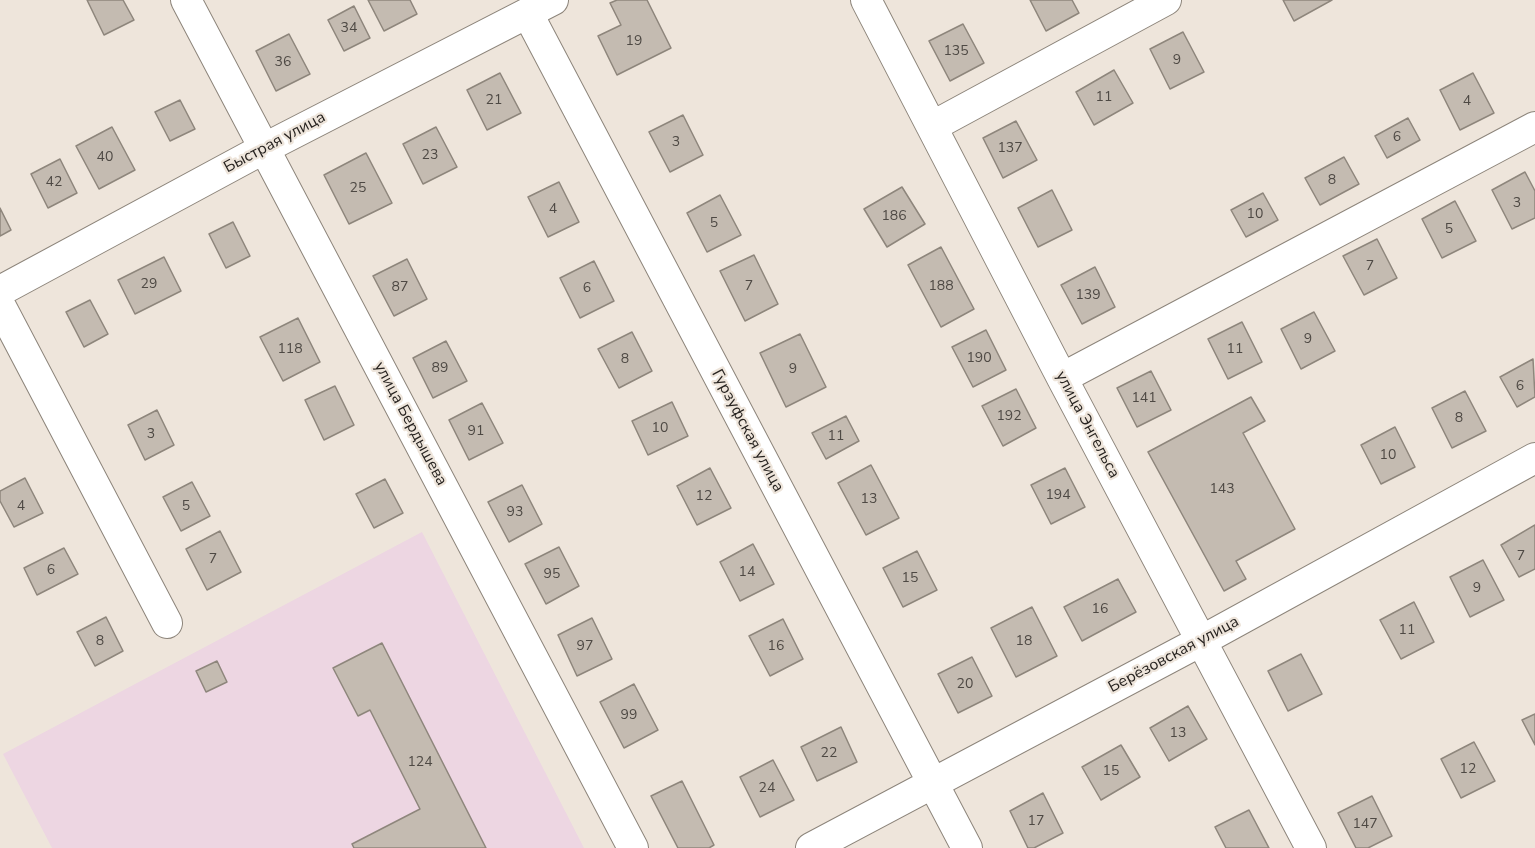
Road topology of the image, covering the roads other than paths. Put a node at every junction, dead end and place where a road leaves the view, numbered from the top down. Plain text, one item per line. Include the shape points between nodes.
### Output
1 (186, 0) edge
2 (866, 0) edge
3 (1166, 0) edge
4 (540, 7) edge
5 (933, 126) junction
6 (1535, 127) edge
7 (265, 148) junction
8 (0, 291) edge
9 (0, 305) edge
10 (1062, 378) junction
11 (1535, 458) edge
12 (167, 623) dead end
13 (1201, 641) junction
14 (933, 783) junction
15 (633, 848) edge
16 (811, 848) edge
17 (968, 848) edge
18 (1311, 848) edge

1 - 7 street, улица Бердышева
2 - 5 street, улица Энгельса
3 - 5 street
4 - 7 street, Быстрая улица
4 - 14 street, Гурзуфская улица
5 - 10 street, улица Энгельса
6 - 10 street
7 - 8 street, Быстрая улица
7 - 15 street, улица Бердышева
9 - 12 street
10 - 13 street, улица Энгельса
11 - 13 street, Берёзовская улица
13 - 14 street, Берёзовская улица
13 - 18 street, улица Энгельса
14 - 16 street, Берёзовская улица
14 - 17 street, Гурзуфская улица

